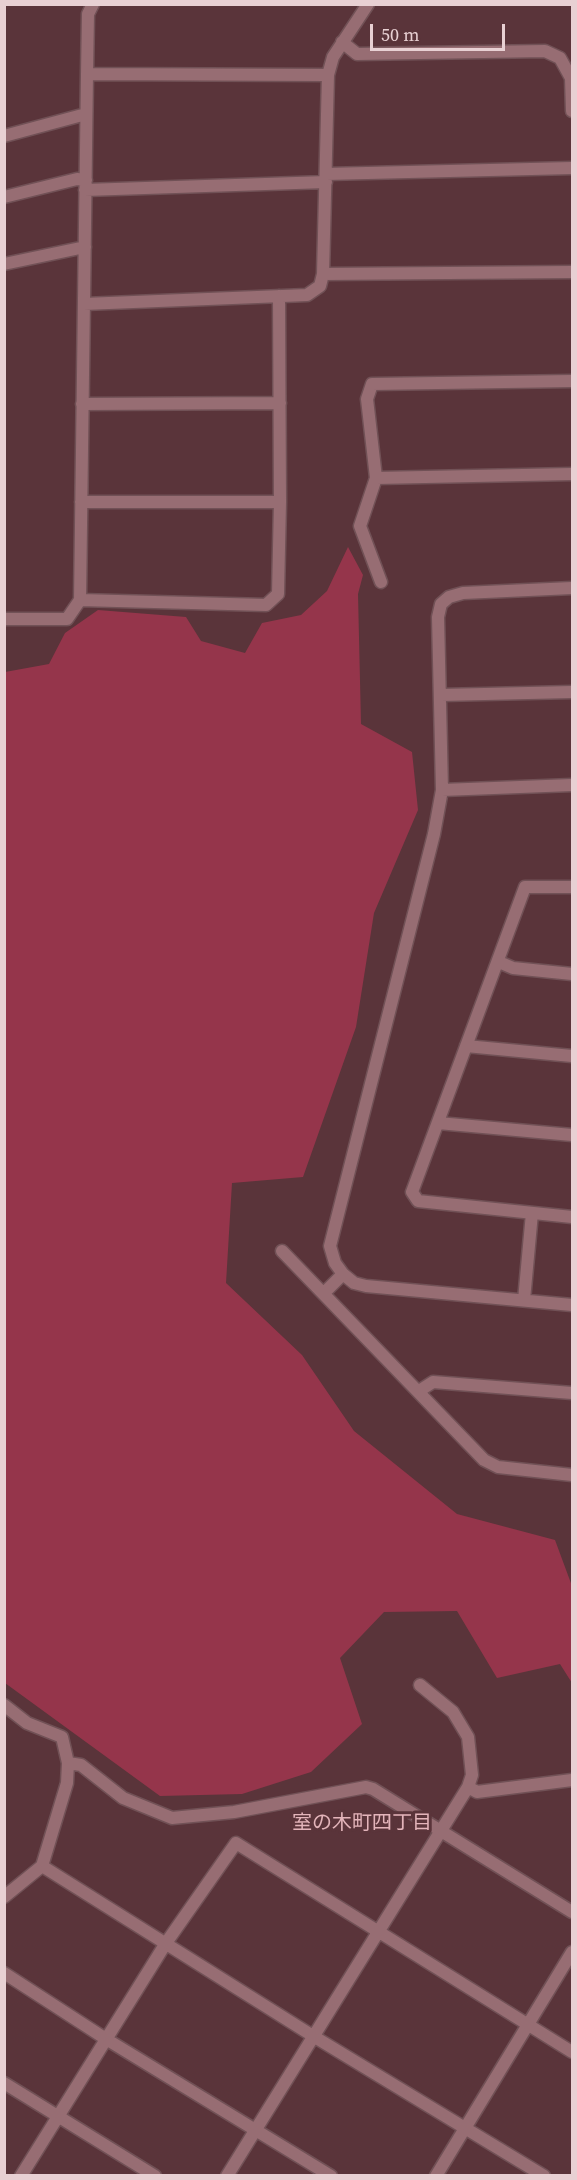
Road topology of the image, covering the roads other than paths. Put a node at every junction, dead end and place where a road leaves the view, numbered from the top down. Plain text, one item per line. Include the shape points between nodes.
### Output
1 (93, 4) edge
2 (368, 4) edge
3 (342, 42) junction
4 (87, 74) junction
5 (328, 75) junction
6 (573, 111) edge
7 (86, 114) junction
8 (4, 136) edge
9 (573, 168) edge
10 (326, 178) junction
11 (86, 185) junction
12 (4, 197) edge
13 (85, 247) junction
14 (4, 264) edge
15 (573, 272) edge
16 (323, 274) junction
17 (279, 296) junction
18 (84, 304) junction
19 (573, 381) edge
20 (279, 403) junction
21 (82, 404) junction
22 (573, 474) edge
23 (376, 478) junction
24 (81, 502) junction
25 (280, 502) junction
26 (381, 582) dead end
27 (573, 588) edge
28 (80, 600) junction
29 (4, 619) edge
30 (573, 692) edge
31 (441, 695) junction
32 (573, 785) edge
33 (442, 790) junction
34 (573, 887) edge
35 (500, 962) junction
36 (573, 974) edge
37 (466, 1046) junction
38 (573, 1056) edge
39 (438, 1123) junction
40 (573, 1135) edge
41 (531, 1213) junction
42 (573, 1217) edge
43 (282, 1251) dead end
44 (343, 1274) junction
45 (324, 1293) junction
46 (524, 1300) junction
47 (573, 1305) edge
48 (419, 1391) junction
49 (573, 1393) edge
50 (573, 1475) edge
51 (420, 1685) dead end
52 (4, 1706) edge
53 (68, 1763) junction
54 (573, 1780) edge
55 (468, 1787) junction
56 (441, 1829) junction
57 (42, 1866) junction
58 (4, 1897) edge
59 (573, 1912) edge
60 (376, 1932) junction
61 (166, 1943) junction
62 (573, 1952) edge
63 (4, 1973) edge
64 (529, 2026) junction
65 (313, 2036) junction
66 (106, 2039) junction
67 (573, 2052) edge
68 (4, 2083) edge
69 (57, 2116) junction
70 (465, 2128) junction
71 (255, 2130) junction
72 (21, 2175) edge
73 (155, 2175) edge
74 (227, 2175) edge
75 (331, 2175) edge
76 (436, 2175) edge
77 (544, 2175) edge

1 - 4 street via 88,14
2 - 3 street
3 - 5 street
3 - 6 street via 357,54 544,51 560,58 571,78
4 - 5 street
4 - 7 street
5 - 10 street
7 - 8 street
7 - 11 street
9 - 10 street
10 - 11 street
10 - 16 street
11 - 12 street via 77,179
11 - 13 street
13 - 14 street
13 - 18 street
15 - 16 street
16 - 17 street via 320,286 307,295
17 - 18 street
17 - 20 street
18 - 21 street
19 - 23 street via 372,384 367,399
20 - 21 street
20 - 25 street
21 - 24 street
22 - 23 street
23 - 26 street via 360,526
24 - 25 street
24 - 28 street
25 - 28 street via 278,594 266,605
27 - 31 street via 449,597 441,604 438,617
28 - 29 street via 67,619
30 - 31 street
31 - 33 street
32 - 33 street
33 - 44 street via 333,1227 330,1246
34 - 35 street via 525,887
35 - 36 street via 513,968
35 - 37 street
37 - 38 street
37 - 39 street
39 - 40 street
39 - 41 street via 412,1192 418,1201
41 - 42 street
41 - 46 street
43 - 45 street
44 - 45 street
44 - 46 street via 366,1286
45 - 48 street
46 - 47 street
48 - 49 street via 433,1382
48 - 50 street via 484,1460 498,1467
51 - 55 street via 453,1712 468,1737 472,1775
52 - 53 street via 27,1723 62,1737
53 - 56 street via 81,1765 123,1798 172,1818 234,1812 366,1786
53 - 57 street via 67,1783
54 - 55 street via 477,1792
55 - 56 street
56 - 59 street
56 - 60 street
57 - 58 street
57 - 61 street
60 - 61 street via 236,1844
60 - 64 street
60 - 65 street
61 - 65 street
61 - 66 street
62 - 64 street
63 - 66 street
64 - 67 street
64 - 70 street
65 - 70 street
65 - 71 street
66 - 69 street
66 - 71 street
68 - 69 street
69 - 72 street
69 - 73 street
70 - 76 street
70 - 77 street
71 - 74 street
71 - 75 street

